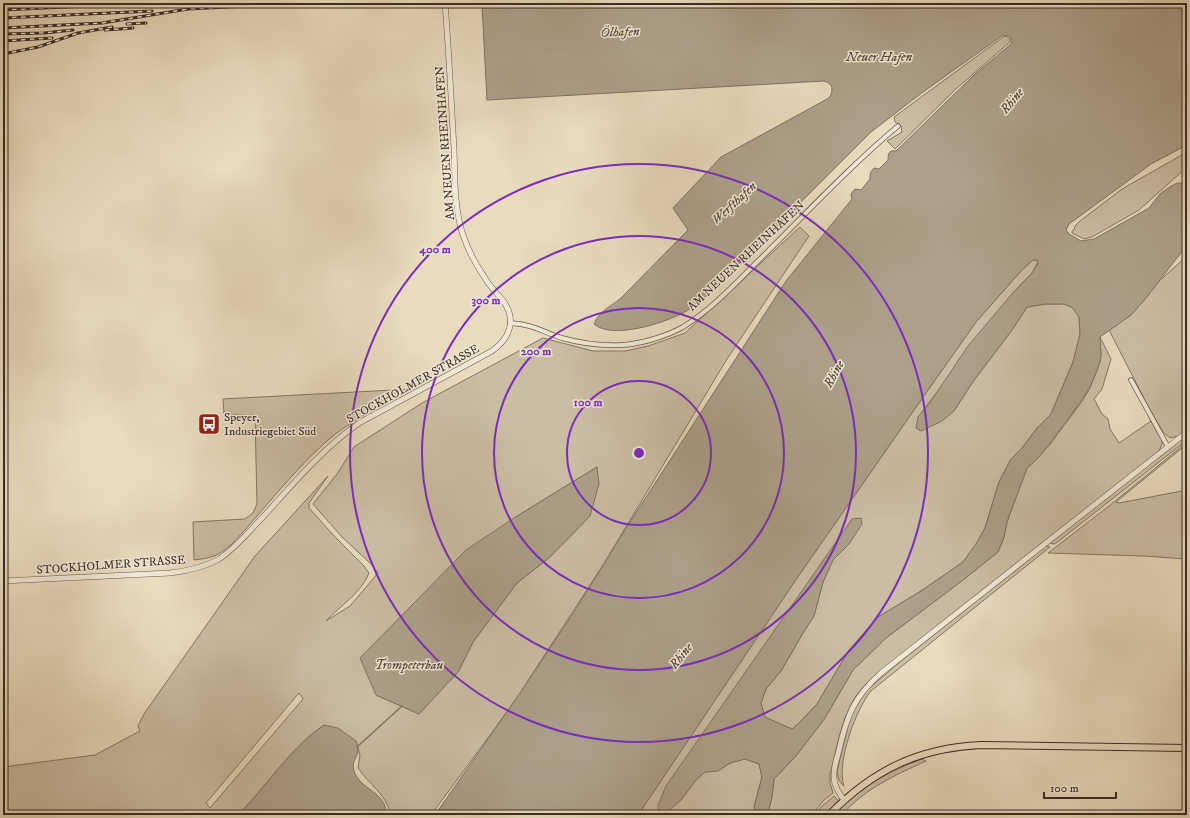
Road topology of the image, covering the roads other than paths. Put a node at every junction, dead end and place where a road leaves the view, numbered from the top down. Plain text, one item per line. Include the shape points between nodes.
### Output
1 (445, 3) edge
2 (898, 126) dead end
3 (510, 323) junction
4 (1131, 380) dead end
5 (1187, 432) edge
6 (1168, 447) junction
7 (3, 581) edge
8 (1187, 748) edge
9 (844, 800) junction
10 (829, 815) edge

1 - 3 street, AM NEUEN RHEINHAFEN via 460,226 478,269 504,303
2 - 3 street, AM NEUEN RHEINHAFEN via 860,159 701,315 681,328 645,342 599,346 561,338 535,326
3 - 7 street, STOCKHOLMER STRASSE via 505,340 492,351 359,423 340,436 237,544 209,564 188,571 170,573
4 - 6 street
5 - 6 street
6 - 9 street via 881,673 868,686 851,709 834,771 835,784
8 - 9 main road via 981,745 947,748 922,754 895,765 868,781
9 - 10 main road

